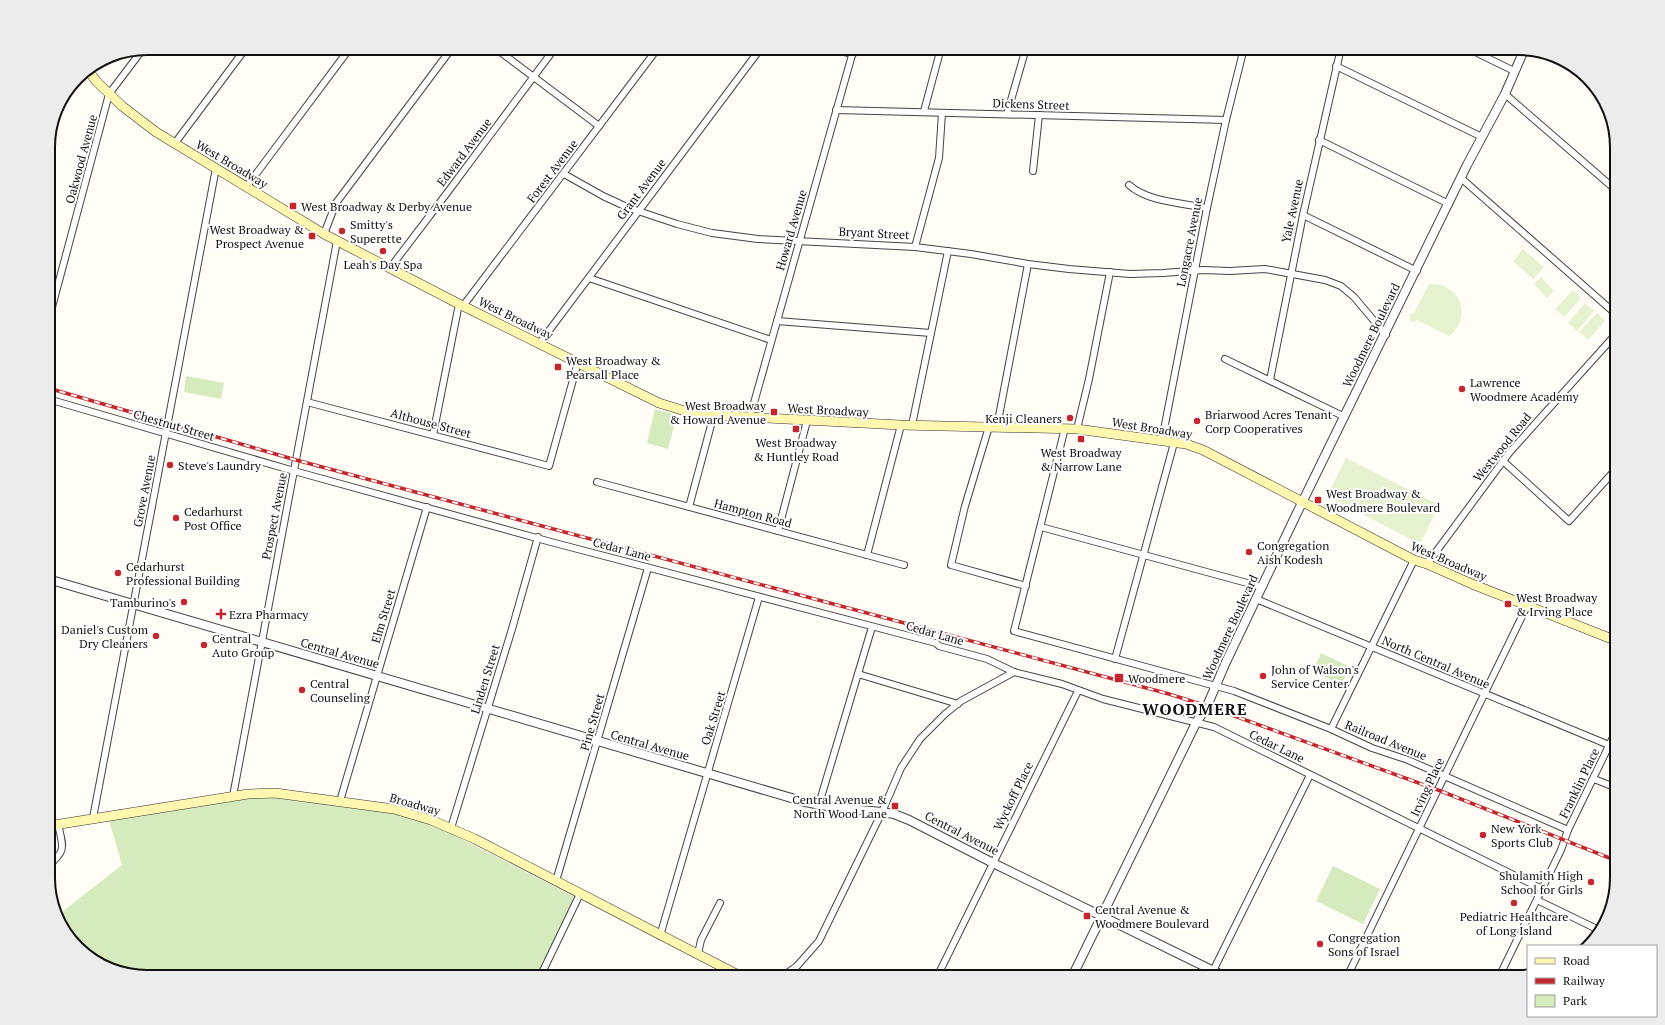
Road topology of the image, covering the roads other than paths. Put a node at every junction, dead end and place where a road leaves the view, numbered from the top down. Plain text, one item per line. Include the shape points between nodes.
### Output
1 (241, 55) edge
2 (345, 55) edge
3 (447, 55) edge
4 (504, 55) edge
5 (550, 55) edge
6 (653, 55) edge
7 (756, 55) edge
8 (852, 55) edge
9 (939, 55) edge
10 (1024, 55) edge
11 (1242, 55) edge
12 (1339, 55) edge
13 (1481, 55) edge
14 (1521, 55) edge
15 (138, 56) edge
16 (1336, 66) junction
17 (1514, 71) junction
18 (91, 74) edge
19 (534, 77) junction
20 (109, 94) junction
21 (1505, 94) junction
22 (836, 110) junction
23 (924, 112) junction
24 (942, 113) junction
25 (1007, 114) junction
26 (1039, 115) junction
27 (1226, 120) junction
28 (599, 126) junction
29 (1482, 137) junction
30 (1319, 140) junction
31 (175, 143) junction
32 (216, 168) junction
33 (1034, 171) dead end
34 (564, 174) junction
35 (1462, 179) junction
36 (1129, 185) dead end
37 (1610, 185) edge
38 (247, 186) junction
39 (1450, 204) junction
40 (1207, 208) junction
41 (639, 211) junction
42 (1303, 215) junction
43 (324, 234) junction
44 (338, 241) junction
45 (800, 241) junction
46 (915, 247) junction
47 (948, 251) junction
48 (1028, 264) junction
49 (390, 268) junction
50 (1194, 271) junction
51 (1417, 271) junction
52 (1110, 272) junction
53 (1291, 273) junction
54 (589, 278) junction
55 (55, 292) edge
56 (461, 305) junction
57 (1610, 308) edge
58 (777, 321) junction
59 (931, 333) junction
60 (1386, 335) junction
61 (771, 340) junction
62 (1610, 340) edge
63 (540, 344) junction
64 (1226, 359) dead end
65 (578, 362) junction
66 (1270, 380) junction
67 (55, 402) edge
68 (307, 402) junction
69 (714, 414) junction
70 (1345, 417) junction
71 (750, 418) junction
72 (807, 421) junction
73 (901, 425) junction
74 (912, 425) junction
75 (992, 427) junction
76 (1065, 428) junction
77 (1077, 429) junction
78 (166, 434) junction
79 (433, 435) junction
80 (1162, 440) junction
81 (1174, 443) junction
82 (1503, 461) junction
83 (294, 471) junction
84 (1610, 476) edge
85 (596, 482) dead end
86 (1303, 502) junction
87 (427, 507) junction
88 (689, 507) junction
89 (1041, 526) junction
90 (778, 531) junction
91 (538, 537) junction
92 (1144, 554) junction
93 (867, 555) junction
94 (1414, 560) junction
95 (1427, 564) junction
96 (904, 565) dead end
97 (648, 568) junction
98 (55, 581) edge
99 (1026, 586) junction
100 (1262, 587) junction
101 (759, 598) junction
102 (1256, 599) junction
103 (133, 604) junction
104 (1527, 606) junction
105 (872, 627) junction
106 (1610, 639) edge
107 (261, 642) junction
108 (1372, 647) junction
109 (1115, 659) junction
110 (1014, 672) junction
111 (858, 674) junction
112 (376, 676) junction
113 (1215, 686) junction
114 (1078, 690) junction
115 (1483, 694) junction
116 (958, 704) junction
117 (487, 709) junction
118 (1196, 723) junction
119 (1331, 729) junction
120 (598, 742) junction
121 (1610, 742) edge
122 (1608, 746) junction
123 (708, 774) junction
124 (1310, 775) junction
125 (1444, 777) junction
126 (1594, 779) junction
127 (1610, 785) edge
128 (232, 796) junction
129 (340, 801) junction
130 (819, 804) junction
131 (882, 812) junction
132 (93, 818) junction
133 (58, 824) junction
134 (55, 825) edge
135 (451, 828) junction
136 (1420, 828) junction
137 (1568, 830) junction
138 (55, 860) edge
139 (993, 863) junction
140 (556, 881) junction
141 (1542, 889) junction
142 (580, 894) junction
143 (1537, 900) junction
144 (720, 903) dead end
145 (1102, 916) junction
146 (1595, 928) edge
147 (660, 936) junction
148 (698, 954) junction
149 (543, 970) edge
150 (729, 970) edge
151 (792, 970) edge
152 (940, 970) edge
153 (1075, 970) edge
154 (1204, 970) edge
155 (1214, 970) edge
156 (1350, 970) edge
157 (1502, 970) edge

1 - 31 street
2 - 38 street
3 - 43 street via 336,203
4 - 19 street
5 - 19 street, Edward Avenue
6 - 28 street, Forest Avenue
7 - 41 street, Grant Avenue
8 - 22 street, Howard Avenue
9 - 23 street
10 - 25 street
11 - 27 street, Longacre Avenue
12 - 16 street, Yale Avenue
13 - 17 street
14 - 17 street, Woodmere Boulevard
15 - 20 street
16 - 29 street
16 - 30 street, Yale Avenue
17 - 21 street, Woodmere Boulevard
18 - 20 main road, West Broadway
19 - 28 street
19 - 49 street, Edward Avenue
20 - 31 main road, West Broadway via 137,119
20 - 55 street, Oakwood Avenue
21 - 29 street, Woodmere Boulevard
21 - 37 street
22 - 23 street, Dickens Street
22 - 45 street, Howard Avenue
23 - 24 street, Dickens Street
24 - 25 street, Dickens Street
24 - 46 street via 939,158
25 - 26 street, Dickens Street
26 - 27 street, Dickens Street
26 - 33 street
27 - 40 street, Longacre Avenue
28 - 34 street, Forest Avenue
29 - 35 street, Woodmere Boulevard
30 - 39 street
30 - 42 street, Yale Avenue
31 - 32 main road, West Broadway
32 - 38 main road, West Broadway
32 - 78 street, Grove Avenue
34 - 41 street, Bryant Street via 603,196
34 - 56 street, Forest Avenue
35 - 39 street, Woodmere Boulevard
35 - 57 street
36 - 40 street via 1149,197
38 - 43 main road, West Broadway
39 - 51 street, Woodmere Boulevard
40 - 50 street, Longacre Avenue
41 - 45 street, Bryant Street via 712,233
41 - 54 street, Grant Avenue
42 - 51 street
42 - 53 street, Yale Avenue
43 - 44 main road, West Broadway
44 - 49 main road, West Broadway
44 - 68 street, Prospect Avenue
45 - 46 street, Bryant Street
45 - 58 street, Howard Avenue
46 - 47 street, Bryant Street
47 - 48 street, Bryant Street
47 - 59 street
48 - 52 street, Bryant Street
48 - 75 street via 998,416
49 - 56 main road, West Broadway
50 - 52 street, Bryant Street
50 - 53 street, Bryant Street via 1230,272 1265,269
50 - 80 street, Longacre Avenue
51 - 60 street, Woodmere Boulevard
52 - 77 street
53 - 60 street, Bryant Street via 1341,286
53 - 66 street, Yale Avenue
54 - 61 street
54 - 63 street, Grant Avenue
56 - 63 main road, West Broadway
56 - 79 street
58 - 59 street
58 - 61 street, Howard Avenue
59 - 74 street
60 - 70 street, Woodmere Boulevard
61 - 71 street, Howard Avenue
62 - 82 street, Westwood Road
63 - 65 main road, West Broadway
64 - 66 street
65 - 69 main road, West Broadway via 659,403 685,411
65 - 79 street, Althouse Street via 549,466
66 - 70 street
67 - 78 street, Chestnut Street
68 - 79 street, Althouse Street
68 - 83 street, Prospect Avenue
69 - 71 main road, West Broadway
69 - 88 street
70 - 86 street, Woodmere Boulevard
71 - 72 main road, West Broadway
72 - 73 main road, West Broadway
72 - 90 street
73 - 74 main road, West Broadway
73 - 93 street
74 - 75 main road, West Broadway
75 - 76 main road, West Broadway
75 - 99 street via 988,430 980,456 951,565
76 - 77 main road, West Broadway
76 - 89 street
77 - 80 main road, West Broadway
78 - 83 street, Chestnut Street
78 - 103 street, Grove Avenue
80 - 81 main road, West Broadway
81 - 86 main road, West Broadway via 1203,450
81 - 92 street
82 - 84 street via 1570,521
82 - 95 street, Westwood Road
83 - 87 street, Cedar Lane
83 - 107 street, Prospect Avenue
85 - 88 street, Hampton Road
86 - 94 main road, West Broadway
86 - 100 street, Woodmere Boulevard
87 - 91 street, Cedar Lane
87 - 112 street, Elm Street
88 - 90 street, Hampton Road
89 - 92 street
89 - 99 street
90 - 93 street, Hampton Road
91 - 97 street, Cedar Lane
91 - 117 street, Linden Street
92 - 100 street
92 - 109 street
93 - 96 street, Hampton Road
94 - 95 main road, West Broadway
94 - 108 street
95 - 104 main road, West Broadway
97 - 101 street, Cedar Lane
97 - 120 street, Pine Street
98 - 103 street, Central Avenue
99 - 109 street, Railroad Avenue via 1014,630
100 - 102 street, Woodmere Boulevard
101 - 105 street, Cedar Lane
101 - 123 street, Oak Street
102 - 108 street, North Central Avenue
102 - 113 street, Woodmere Boulevard
103 - 107 street, Central Avenue
103 - 132 street, Grove Avenue
104 - 106 main road, West Broadway
104 - 115 street, Irving Place
105 - 110 street, Cedar Lane via 987,659
105 - 111 street
107 - 112 street, Central Avenue
107 - 128 street, Prospect Avenue
108 - 115 street, North Central Avenue
108 - 119 street
109 - 113 street, Railroad Avenue
110 - 114 street, Cedar Lane
110 - 116 street
111 - 116 street
111 - 130 street
112 - 117 street, Central Avenue
112 - 129 street, Elm Street
113 - 118 street, Woodmere Boulevard via 1207,706
113 - 119 street, Railroad Avenue
114 - 118 street, Cedar Lane
114 - 139 street, Wyckoff Place
115 - 122 street, North Central Avenue
115 - 125 street, Irving Place
116 - 131 street via 934,724 911,751
117 - 120 street, Central Avenue
117 - 135 street, Linden Street
118 - 124 street, Cedar Lane via 1214,727
118 - 145 street, Woodmere Boulevard
119 - 125 street, Railroad Avenue
120 - 123 street, Central Avenue
120 - 140 street, Pine Street
121 - 122 street, Franklin Place
122 - 126 street, Franklin Place
123 - 130 street, Central Avenue
123 - 147 street, Oak Street
124 - 136 street, Cedar Lane
124 - 155 street
125 - 136 street, Irving Place
125 - 137 street, Railroad Avenue
126 - 127 street
126 - 137 street, Franklin Place
128 - 129 main road, Broadway via 275,793
128 - 132 main road, Broadway
129 - 135 main road, Broadway via 394,809
130 - 131 street, Central Avenue
131 - 139 street, Central Avenue via 909,820
131 - 151 street via 819,940
132 - 133 main road, Broadway
133 - 134 main road, Broadway
133 - 138 street via 63,846
135 - 140 main road, Broadway
136 - 141 street, Cedar Lane
136 - 156 street, Irving Place
137 - 141 street, Franklin Place
139 - 145 street, Central Avenue
139 - 152 street, Wyckoff Place
140 - 142 main road, Broadway
141 - 143 street, Franklin Place
142 - 147 main road, Broadway
142 - 149 street
143 - 146 street
143 - 157 street, Franklin Place
144 - 148 street via 701,940
145 - 153 street, Woodmere Boulevard
145 - 154 street, Central Avenue
147 - 148 main road, Broadway
148 - 150 main road, Broadway

